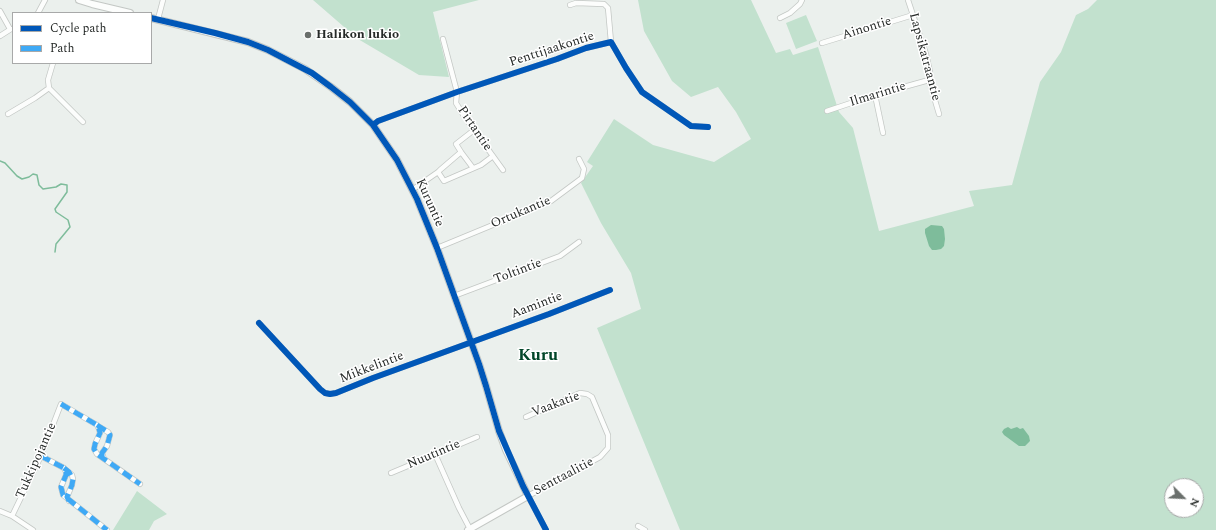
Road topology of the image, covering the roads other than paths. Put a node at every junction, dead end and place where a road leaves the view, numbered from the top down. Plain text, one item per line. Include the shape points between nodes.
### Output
1 (45, 0) edge
2 (79, 0) edge
3 (163, 0) edge
4 (802, 0) edge
5 (908, 0) edge
6 (570, 6) dead end
7 (0, 11) edge
8 (39, 12) edge
9 (126, 12) edge
10 (913, 15) junction
11 (152, 18) edge
12 (780, 18) dead end
13 (158, 19) junction
14 (12, 29) edge
15 (0, 36) edge
16 (443, 39) dead end
17 (612, 42) junction
18 (822, 43) dead end
19 (53, 64) edge
20 (929, 80) junction
21 (48, 88) junction
22 (457, 92) junction
23 (875, 95) junction
24 (827, 111) dead end
25 (8, 114) dead end
26 (939, 114) dead end
27 (83, 122) dead end
28 (373, 125) junction
29 (708, 128) dead end
30 (474, 130) junction
31 (883, 132) dead end
32 (461, 152) junction
33 (493, 156) junction
34 (579, 159) dead end
35 (473, 168) junction
36 (503, 170) dead end
37 (438, 172) junction
38 (412, 190) junction
39 (579, 242) dead end
40 (437, 248) junction
41 (610, 290) dead end
42 (454, 296) junction
43 (259, 323) dead end
44 (471, 342) junction
45 (587, 394) joint
46 (526, 417) dead end
47 (97, 425) junction
48 (477, 437) dead end
49 (435, 454) junction
50 (41, 456) junction
51 (105, 460) junction
52 (64, 468) junction
53 (391, 472) dead end
54 (140, 484) dead end
55 (528, 496) junction
56 (69, 501) junction
57 (0, 511) edge
58 (12, 516) junction
59 (638, 526) dead end
60 (33, 530) edge
61 (107, 530) edge
62 (469, 530) edge
63 (546, 530) edge
64 (645, 530) edge

1 - 8 street
2 - 9 street
3 - 13 street
4 - 12 street via 790,13
5 - 10 street, Lapsikatraantie
6 - 17 street via 576,3 604,4 608,8
7 - 14 street
10 - 18 street, Ainontie
10 - 20 street, Lapsikatraantie via 926,54
11 - 13 street, Kuruntie
13 - 28 street, Kuruntie via 268,50 312,73 350,102
14 - 15 street
16 - 22 street, Pirtantie
17 - 22 street, Penttijaakontie via 586,48
17 - 29 street, Penttijaakontie via 642,92 691,126
19 - 21 street
20 - 23 street, Ilmarintie
20 - 26 street, Lapsikatraantie
21 - 25 street
21 - 27 street
22 - 28 street, Penttijaakontie
22 - 30 street, Pirtantie via 456,102
23 - 24 street, Ilmarintie
23 - 31 street
28 - 38 street, Kuruntie via 397,160
30 - 32 street via 456,144
30 - 33 street, Pirtantie
32 - 35 street
32 - 37 street
33 - 35 street
33 - 36 street, Pirtantie
34 - 40 street, Ortukantie via 584,169 582,178 551,201
35 - 37 street via 444,181
37 - 38 street
38 - 40 street, Kuruntie
39 - 42 street, Toltintie via 560,256
40 - 42 street, Kuruntie
41 - 44 street, Aamintie
42 - 44 street, Kuruntie
43 - 44 street, Mikkelintie via 320,389 330,394
44 - 55 street, Kuruntie via 499,432
45 - 46 street, Vaakatie via 580,393
45 - 55 street, Senttaalitie via 592,397 608,435 606,452
47 - 50 street, Tukkipojantie via 61,404
47 - 51 street via 100,433 94,449
47 - 51 street via 110,435 102,453
48 - 49 street, Nuutintie
49 - 53 street, Nuutintie
49 - 62 street
50 - 52 street
50 - 58 street, Tukkipojantie
51 - 54 street
52 - 56 street via 66,475 61,487 63,495
52 - 56 street via 70,472 73,479
55 - 62 street
55 - 63 street, Kuruntie
56 - 61 street
57 - 58 street
58 - 60 street
59 - 64 street

